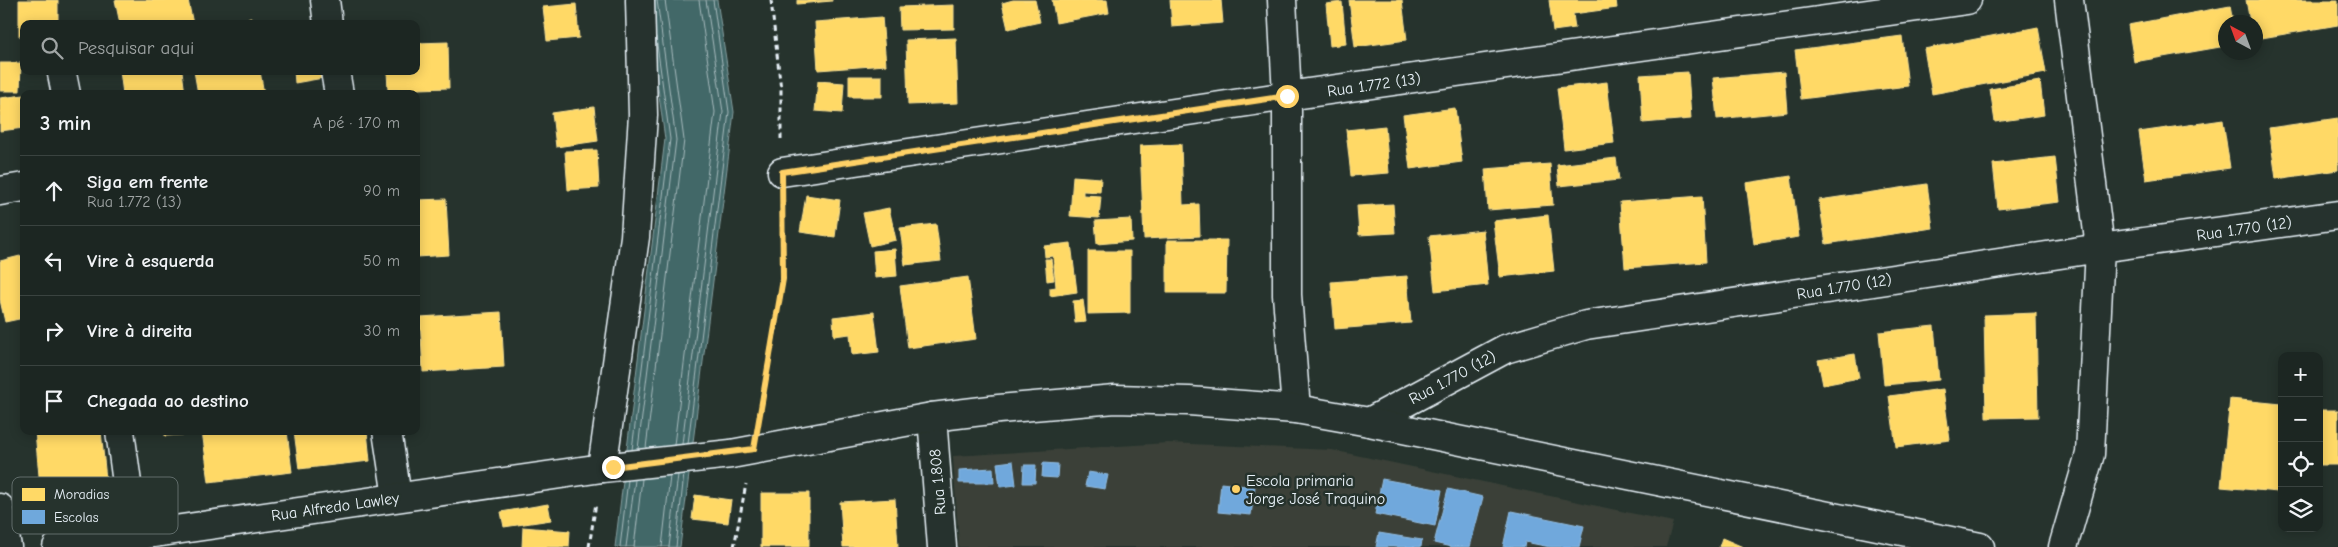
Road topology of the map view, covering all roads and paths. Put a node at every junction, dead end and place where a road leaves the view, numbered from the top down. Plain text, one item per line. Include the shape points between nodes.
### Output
1 (325, 0) edge
2 (640, 0) edge
3 (772, 0) edge
4 (1282, 0) edge
5 (1967, 0) edge
6 (2069, 0) edge
7 (328, 20) edge
8 (336, 75) edge
9 (337, 90) edge
10 (1287, 96) junction
11 (782, 172) junction
12 (20, 188) edge
13 (0, 191) edge
14 (2338, 215) edge
15 (2100, 248) junction
16 (1296, 409) junction
17 (932, 417) junction
18 (1369, 422) junction
19 (121, 435) edge
20 (388, 435) edge
21 (742, 451) junction
22 (608, 468) junction
23 (126, 477) edge
24 (397, 497) junction
25 (0, 508) edge
26 (178, 528) edge
27 (134, 534) edge
28 (7, 547) edge
29 (58, 547) edge
30 (589, 547) edge
31 (734, 547) edge
32 (942, 547) edge
33 (1980, 547) edge
34 (2063, 547) edge

1 - 7 street
2 - 22 street via 643,115 635,237
3 - 11 path via 781,90
4 - 10 street
5 - 10 street, Rua 1.772 (13)
6 - 15 street
8 - 9 street
10 - 11 street, Rua 1.772 (13)
10 - 16 street via 1288,295
11 - 21 path via 783,279
12 - 13 street
14 - 15 street, Rua 1.770 (12)
15 - 18 street, Rua 1.770 (12) via 1586,325 1505,349
15 - 34 street via 2090,454
16 - 17 street, Rua Alfredo Lawley via 1115,399
16 - 18 street, Rua Alfredo Lawley
17 - 21 street, Rua Alfredo Lawley
17 - 32 street, Rua 1.808
18 - 33 street, Rua Alfredo Lawley
19 - 23 street
20 - 24 street
21 - 22 street, Rua Alfredo Lawley
21 - 31 path
22 - 24 street, Rua Alfredo Lawley
22 - 30 path
24 - 26 street, Rua Alfredo Lawley
25 - 28 street
27 - 29 street, Rua Alfredo Lawley

